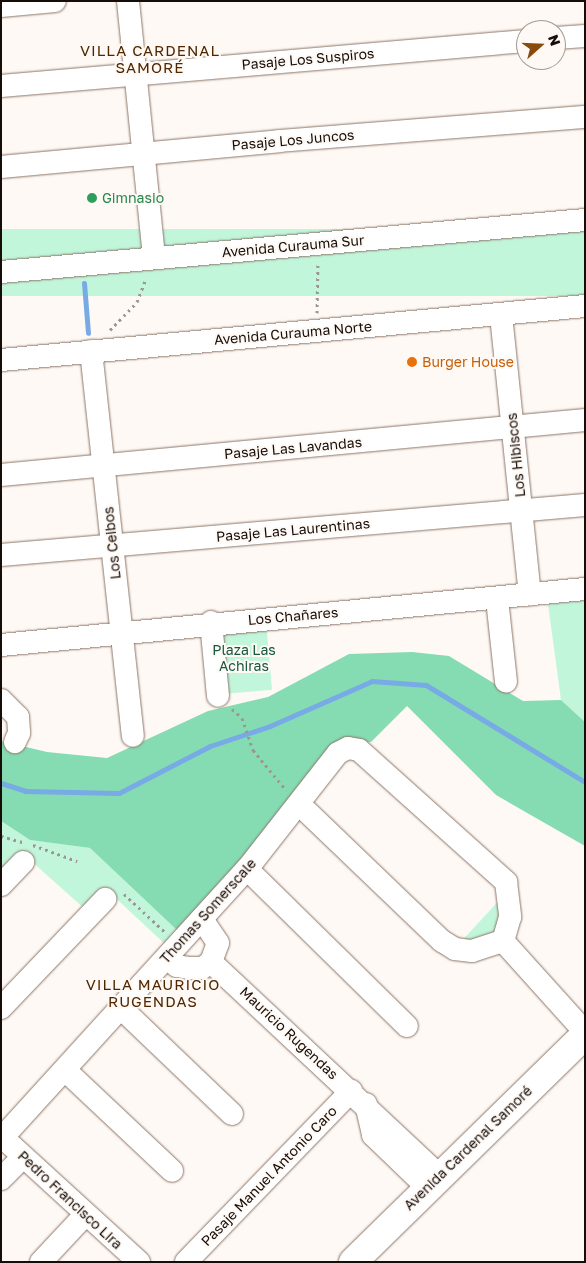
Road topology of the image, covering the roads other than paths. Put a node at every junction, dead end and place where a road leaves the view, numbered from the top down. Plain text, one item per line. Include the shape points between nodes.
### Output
1 (55, 1) edge
2 (128, 1) edge
3 (1, 6) edge
4 (585, 36) edge
5 (566, 37) edge
6 (516, 42) edge
7 (136, 74) junction
8 (1, 86) edge
9 (585, 117) edge
10 (144, 154) junction
11 (1, 167) edge
12 (585, 220) edge
13 (154, 258) junction
14 (1, 272) edge
15 (585, 306) edge
16 (501, 315) junction
17 (91, 351) junction
18 (1, 360) edge
19 (585, 420) edge
20 (513, 427) junction
21 (103, 466) junction
22 (1, 475) edge
23 (585, 505) edge
24 (522, 512) junction
25 (112, 544) junction
26 (1, 555) edge
27 (585, 589) edge
28 (530, 595) junction
29 (497, 599) junction
30 (211, 622) junction
31 (122, 631) junction
32 (1, 644) edge
33 (506, 682) dead end
34 (218, 696) dead end
35 (1, 700) edge
36 (133, 736) dead end
37 (15, 742) dead end
38 (300, 805) junction
39 (23, 862) dead end
40 (247, 869) junction
41 (1, 885) edge
42 (111, 893) road end
43 (202, 919) junction
44 (503, 941) junction
45 (173, 951) junction
46 (211, 962) junction
47 (1, 1008) edge
48 (122, 1009) junction
49 (407, 1026) dead end
50 (585, 1034) edge
51 (65, 1070) junction
52 (358, 1098) junction
53 (232, 1114) dead end
54 (2, 1137) edge
55 (23, 1157) junction
56 (172, 1171) dead end
57 (1, 1179) edge
58 (433, 1181) junction
59 (85, 1215) junction
60 (41, 1262) edge
61 (139, 1262) edge
62 (186, 1262) edge
63 (353, 1262) edge

1 - 3 street
2 - 7 street
4 - 5 street
6 - 7 street, Pasaje Los Suspiros
7 - 8 street, Pasaje Los Suspiros
7 - 10 street
9 - 10 street, Pasaje Los Juncos
10 - 11 street, Pasaje Los Juncos
10 - 13 street
12 - 13 street, Avenida Curauma Sur
13 - 14 street, Avenida Curauma Sur
15 - 16 street, Avenida Curauma Norte
16 - 17 street, Avenida Curauma Norte
16 - 20 street, Los Hibiscos
17 - 18 street, Avenida Curauma Norte
17 - 21 street, Los Ceibos
19 - 20 street, Pasaje Las Lavandas
20 - 21 street, Pasaje Las Lavandas
20 - 24 street, Los Hibiscos
21 - 22 street, Pasaje Las Lavandas
21 - 25 street, Los Ceibos
23 - 24 street, Pasaje Las Laurentinas
24 - 25 street, Pasaje Las Laurentinas
24 - 28 street, Los Hibiscos
25 - 26 street, Pasaje Las Laurentinas
25 - 31 street, Los Ceibos
27 - 28 street, Los Chañares
28 - 29 street, Los Chañares
29 - 30 street, Los Chañares
29 - 33 street
30 - 31 street, Los Chañares
30 - 34 street
31 - 32 street, Los Chañares
31 - 36 street, Los Ceibos
35 - 37 street via 18,717 19,732
38 - 40 street, Thomas Somerscale
38 - 44 street via 442,941 455,949 472,951
38 - 44 street, Thomas Somerscale via 338,753 348,748 359,750 506,882 510,917
39 - 41 street
40 - 43 street, Thomas Somerscale
40 - 49 street
42 - 47 street
43 - 45 street, Thomas Somerscale
43 - 46 street via 218,943
44 - 50 street
45 - 46 street via 177,966 202,968
45 - 48 street, Thomas Somerscale
46 - 52 street, Mauricio Rugendas
48 - 51 street, Thomas Somerscale
48 - 53 street
50 - 58 main road, Avenida Cardenal Samoré
51 - 54 street, Thomas Somerscale
51 - 56 street
52 - 58 street via 373,1135
52 - 62 street, Pasaje Manuel Antonio Caro
54 - 55 street, Pedro Francisco Lira
55 - 57 street
55 - 59 street, Pedro Francisco Lira
58 - 63 main road, Avenida Cardenal Samoré
59 - 60 street
59 - 61 street, Pedro Francisco Lira

